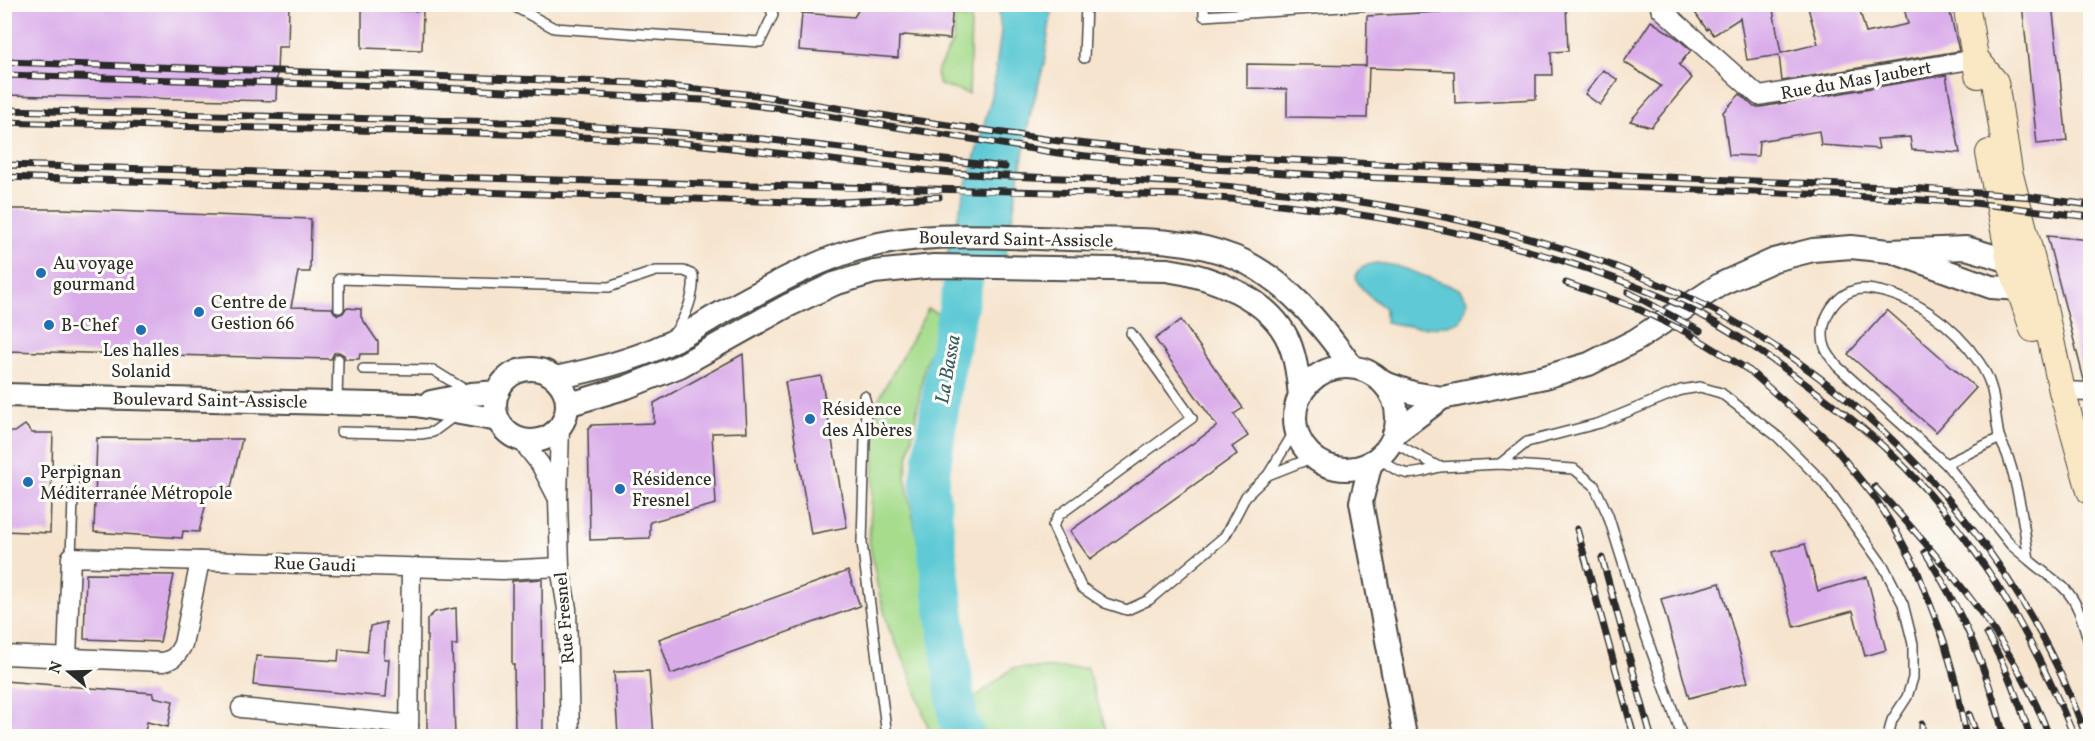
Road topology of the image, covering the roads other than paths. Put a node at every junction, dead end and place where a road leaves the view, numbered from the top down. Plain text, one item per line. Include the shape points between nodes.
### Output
1 (517, 4) edge
2 (769, 4) edge
3 (1086, 4) edge
4 (1204, 4) edge
5 (1387, 4) edge
6 (1966, 4) edge
7 (1658, 6) edge
8 (1084, 58) dead end
9 (1976, 59) junction
10 (2001, 217) junction
11 (2024, 228) junction
12 (1966, 248) junction
13 (1889, 251) junction
14 (2024, 279) junction
15 (339, 308) dead end
16 (1131, 333) dead end
17 (667, 344) junction
18 (338, 359) dead end
19 (1352, 367) junction
20 (363, 369) dead end
21 (555, 378) junction
22 (1382, 382) junction
23 (2062, 391) junction
24 (498, 392) junction
25 (2091, 392) edge
26 (4, 394) edge
27 (864, 396) dead end
28 (1299, 396) junction
29 (1442, 398) junction
30 (337, 403) junction
31 (465, 404) junction
32 (564, 416) junction
33 (498, 420) junction
34 (1296, 429) junction
35 (341, 432) dead end
36 (2000, 438) junction
37 (521, 440) junction
38 (1384, 448) junction
39 (1318, 460) junction
40 (1500, 464) junction
41 (1947, 464) junction
42 (1439, 467) junction
43 (74, 470) dead end
44 (1268, 475) junction
45 (2091, 491) edge
46 (558, 499) junction
47 (1361, 502) junction
48 (71, 557) junction
49 (2029, 560) junction
50 (200, 561) junction
51 (560, 567) junction
52 (411, 568) junction
53 (2091, 646) edge
54 (4, 655) edge
55 (67, 658) junction
56 (241, 708) dead end
57 (409, 731) edge
58 (570, 736) edge
59 (887, 736) edge
60 (1405, 736) edge
61 (1683, 736) edge
62 (1888, 736) edge

1 - 2 lane via 554,28 760,42 773,15
3 - 8 lane
4 - 5 lane via 1204,16
6 - 9 main road
7 - 9 street, Rue du Mas Jaubert via 1760,96
9 - 10 main road
9 - 11 main road via 1995,82 2009,171
10 - 12 street via 1995,231
10 - 14 main road
11 - 14 main road
11 - 14 street
12 - 13 street
12 - 14 street
13 - 14 street via 1991,287
13 - 29 street via 1813,250 1774,260 1721,284 1636,340 1589,364
14 - 23 main road
15 - 17 lane via 339,279 609,287 656,271 684,271 693,275 694,286 684,321
16 - 44 lane via 1192,418 1059,515 1053,526 1081,587 1105,603 1127,610 1149,600 1225,536 1246,496
17 - 19 street, Boulevard Saint-Assiscle via 773,284 849,252 899,239 938,236 1039,238 1177,243 1235,257 1300,304
17 - 21 street, Boulevard Saint-Assiscle via 610,366
18 - 30 lane
19 - 22 street via 1369,372
19 - 28 street via 1336,367 1321,373
20 - 31 lane via 433,370
21 - 24 street via 534,369 523,370 503,382
21 - 32 street via 561,386
22 - 29 street
22 - 38 street via 1390,393 1397,420
23 - 25 street
23 - 45 main road
24 - 31 street, Boulevard Saint-Assiscle
24 - 33 street
26 - 30 street, Boulevard Saint-Assiscle
27 - 59 lane via 862,543
28 - 32 street, Boulevard Saint-Assiscle via 1296,363 1279,325 1261,307 1228,287 1167,270 934,266 874,272 834,284 744,328 680,366
28 - 34 street
29 - 38 street
30 - 31 street, Boulevard Saint-Assiscle
31 - 33 street, Boulevard Saint-Assiscle
31 - 35 lane via 433,432
32 - 37 street via 553,434 543,439
32 - 46 street, Rue Fresnel
33 - 37 street
34 - 39 street via 1302,445
34 - 44 lane
36 - 41 lane
36 - 41 lane via 1993,388 1961,340 1936,317 1908,301 1872,290 1851,292 1838,300 1826,319 1824,346 1830,357
36 - 49 lane via 2016,488
37 - 46 street, Rue Fresnel via 540,464
38 - 39 street via 1355,468 1339,468
38 - 42 lane
38 - 42 lane via 1396,472 1414,474
38 - 47 street
39 - 44 lane
39 - 47 street
40 - 42 lane
40 - 61 lane via 1575,469 1594,485 1608,515
40 - 62 lane via 1527,442 1600,423 1681,390 1700,387 1721,393 1778,437 1823,482 1884,567 1903,604 1912,644 1914,678
41 - 49 lane
43 - 48 lane
46 - 51 street, Rue Fresnel
47 - 60 street
48 - 50 street, Rue Gaudi
48 - 55 street
49 - 53 lane via 2064,588 2080,612
50 - 52 street, Rue Gaudi
50 - 55 street via 183,644 177,656 163,662
51 - 52 street, Rue Gaudi
51 - 58 street, Rue Fresnel via 567,609
52 - 57 street
54 - 55 street
56 - 57 street

